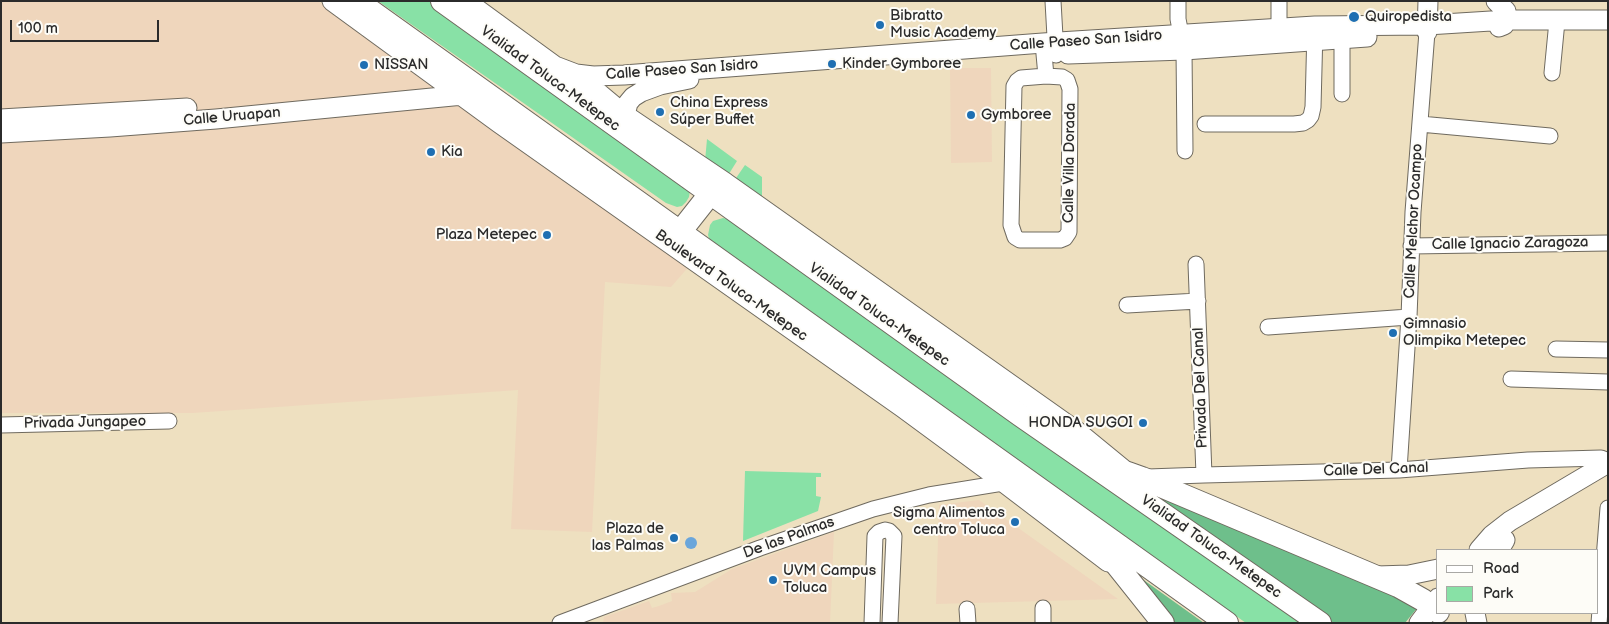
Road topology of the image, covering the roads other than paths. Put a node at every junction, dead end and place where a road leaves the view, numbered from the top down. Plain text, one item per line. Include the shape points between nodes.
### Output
1 (332, 1) edge
2 (357, 1) edge
3 (442, 1) edge
4 (466, 1) edge
5 (1053, 1) edge
6 (1178, 1) edge
7 (1279, 1) edge
8 (1428, 1) edge
9 (1501, 9) edge
10 (1557, 20) junction
11 (1608, 20) edge
12 (1427, 28) junction
13 (1315, 34) junction
14 (1279, 35) junction
15 (1342, 39) junction
16 (400, 41) junction
17 (1182, 42) junction
18 (1050, 49) junction
19 (545, 67) junction
20 (1552, 73) dead end
21 (576, 74) junction
22 (436, 76) junction
23 (1046, 76) junction
24 (1342, 94) dead end
25 (463, 95) junction
26 (594, 111) junction
27 (622, 112) junction
28 (1, 119) edge
29 (1205, 124) dead end
30 (1420, 124) junction
31 (1, 133) edge
32 (1550, 136) dead end
33 (633, 138) junction
34 (1185, 152) dead end
35 (710, 194) junction
36 (1608, 243) edge
37 (1411, 246) junction
38 (692, 248) junction
39 (1196, 264) dead end
40 (1198, 301) junction
41 (1127, 305) dead end
42 (1409, 317) junction
43 (1268, 327) dead end
44 (1556, 349) dead end
45 (1608, 350) edge
46 (1511, 379) dead end
47 (1608, 382) edge
48 (892, 384) junction
49 (903, 408) junction
50 (169, 421) dead end
51 (1, 425) edge
52 (1078, 432) junction
53 (1080, 456) junction
54 (990, 462) junction
55 (1608, 463) edge
56 (1399, 470) junction
57 (1608, 471) edge
58 (1103, 473) junction
59 (1135, 475) junction
60 (1204, 475) junction
61 (1015, 481) junction
62 (1608, 508) edge
63 (1078, 516) junction
64 (1498, 544) edge
65 (1476, 549) edge
66 (1482, 549) edge
67 (1436, 569) edge
68 (1126, 576) junction
69 (1372, 576) junction
70 (1436, 612) edge
71 (594, 616) edge
72 (560, 623) edge
73 (872, 623) edge
74 (890, 623) edge
75 (1163, 623) edge
76 (1227, 623) edge
77 (1320, 623) edge
78 (1599, 623) edge

1 - 16 main road, Boulevard Toluca-Metepec
2 - 16 highway
3 - 19 highway, Vialidad Toluca-Metepec
4 - 19 main road
5 - 18 street
6 - 17 street
7 - 14 street
8 - 12 main road, Calle Melchor Ocampo
9 - 10 main road, Calle Paseo San Isidro via 1536,20
9 - 12 main road, Calle Paseo San Isidro
10 - 11 main road, Calle Paseo San Isidro
10 - 20 street
12 - 13 main road, Calle Paseo San Isidro
12 - 15 main road, Calle Paseo San Isidro
12 - 30 street, Calle Melchor Ocampo
13 - 14 main road, Calle Paseo San Isidro
13 - 15 main road, Calle Paseo San Isidro
13 - 29 street via 1313,107 1308,120 1294,124
14 - 17 main road, Calle Paseo San Isidro
15 - 24 street
16 - 22 main road, Boulevard Toluca-Metepec
16 - 38 highway
17 - 18 main road, Calle Paseo San Isidro
17 - 34 street
18 - 21 main road, Calle Paseo San Isidro via 624,75
18 - 23 street
18 - 27 main road, Calle Paseo San Isidro via 687,79 641,92
19 - 21 main road
19 - 26 highway, Vialidad Toluca-Metepec
21 - 27 main road
22 - 25 main road, Boulevard Toluca-Metepec
22 - 28 main road, Calle Uruapan via 412,90
23 - 23 street, Calle Villa Dorada via 1021,78 1014,86 1012,225 1015,237 1020,240 1060,240 1069,232 1070,84 1062,77
25 - 31 main road, Calle Uruapan via 206,120
25 - 38 main road, Boulevard Toluca-Metepec via 499,123
26 - 27 highway
26 - 33 highway, Vialidad Toluca-Metepec
27 - 33 highway
27 - 52 main road
30 - 32 street
30 - 37 street, Calle Melchor Ocampo
33 - 35 highway, Vialidad Toluca-Metepec
35 - 38 highway
35 - 53 highway, Vialidad Toluca-Metepec
36 - 37 street, Calle Ignacio Zaragoza
37 - 42 street, Calle Melchor Ocampo
38 - 48 highway
38 - 49 main road, Boulevard Toluca-Metepec
39 - 40 street, Privada Del Canal
40 - 41 street
40 - 60 street, Privada Del Canal
42 - 43 street
42 - 56 street, Calle Melchor Ocampo
44 - 45 street
46 - 47 street
48 - 49 highway
48 - 54 highway
49 - 54 main road, Boulevard Toluca-Metepec
50 - 51 street, Privada Jungapeo
52 - 53 highway
52 - 59 main road
53 - 58 highway, Vialidad Toluca-Metepec
54 - 61 highway
55 - 56 street, Calle Del Canal via 1601,458 1528,460
55 - 64 main road via 1528,509
56 - 60 street, Calle Del Canal
57 - 64 main road via 1528,520
58 - 59 highway
58 - 77 highway, Vialidad Toluca-Metepec
59 - 60 street, Calle Del Canal
59 - 69 highway
61 - 63 highway
61 - 68 main road
61 - 71 street, De las Palmas via 929,495 873,509
62 - 78 street
63 - 68 highway
63 - 76 highway
64 - 65 main road
64 - 66 main road
67 - 69 main road via 1409,575
68 - 75 highway
69 - 70 highway via 1413,593
71 - 72 street, De las Palmas
73 - 74 street via 875,536 885,530 894,536

